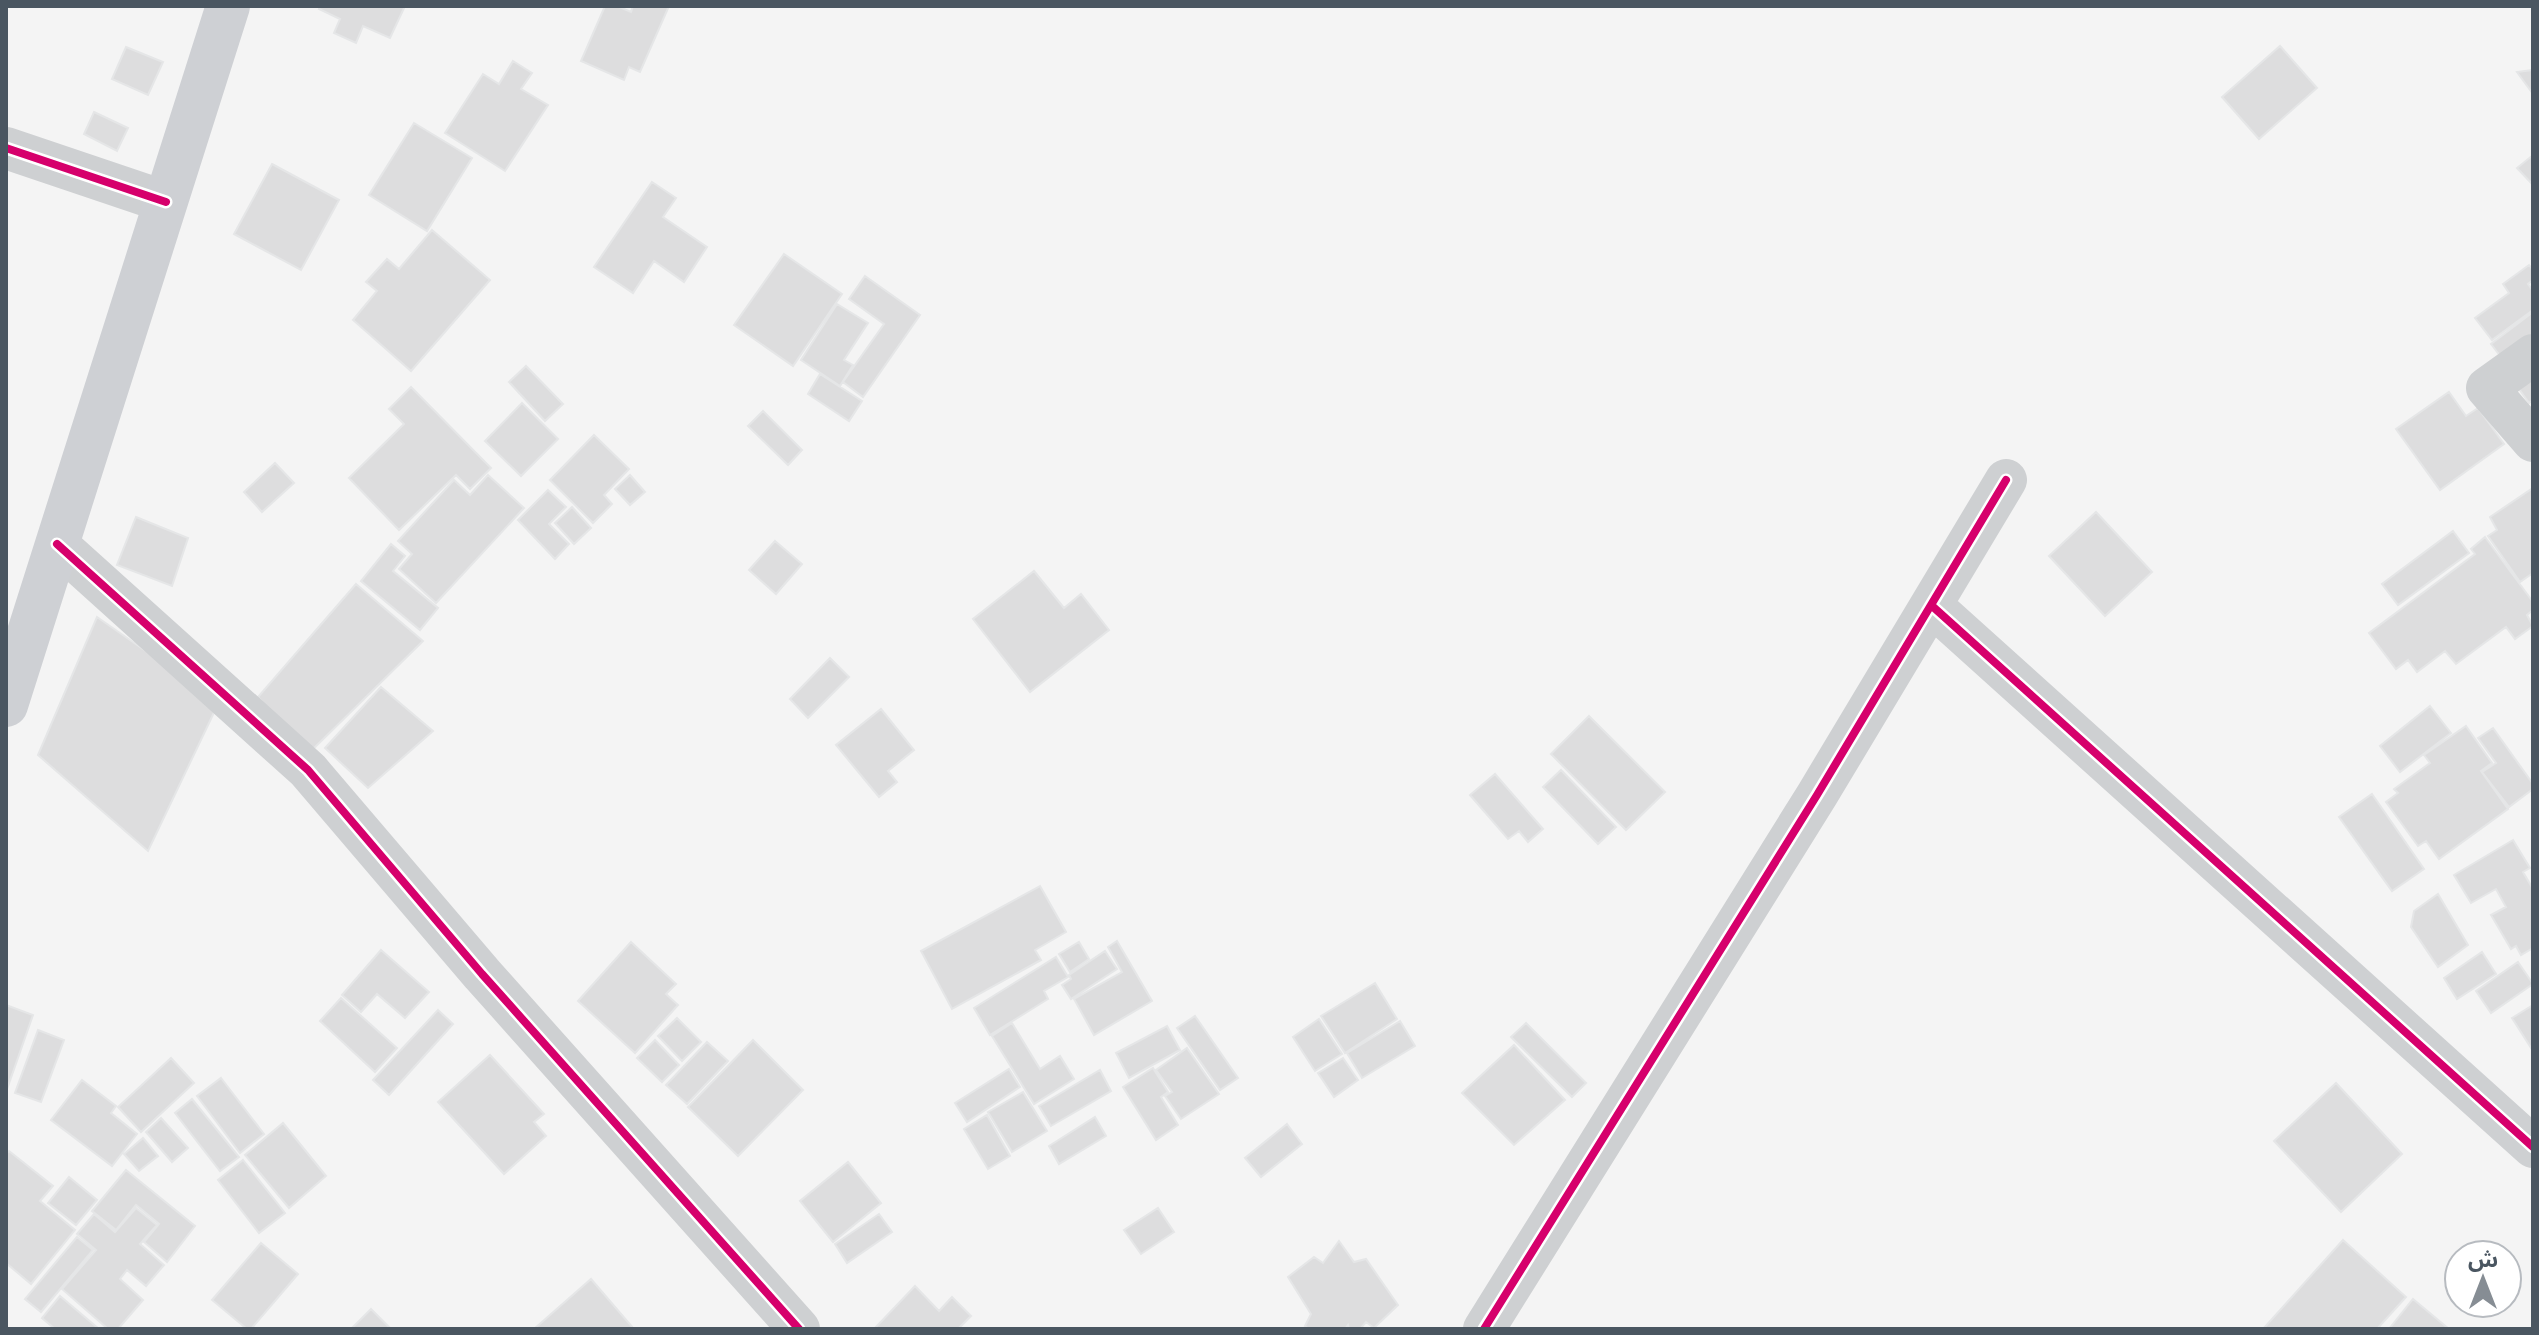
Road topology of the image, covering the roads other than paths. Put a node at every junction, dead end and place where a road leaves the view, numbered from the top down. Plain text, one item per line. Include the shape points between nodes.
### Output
1 (228, 6) edge
2 (6, 148) edge
3 (166, 202) junction
4 (2533, 355) edge
5 (2533, 441) edge
6 (2006, 480) dead end
7 (57, 544) junction
8 (1931, 605) junction
9 (6, 705) edge
10 (2533, 1147) edge
11 (799, 1329) edge
12 (1484, 1329) edge

1 - 3 street
2 - 3 street
3 - 7 street
4 - 5 street via 2487,388
6 - 8 street
7 - 9 street
7 - 11 street via 308,770
8 - 10 street
8 - 12 street

